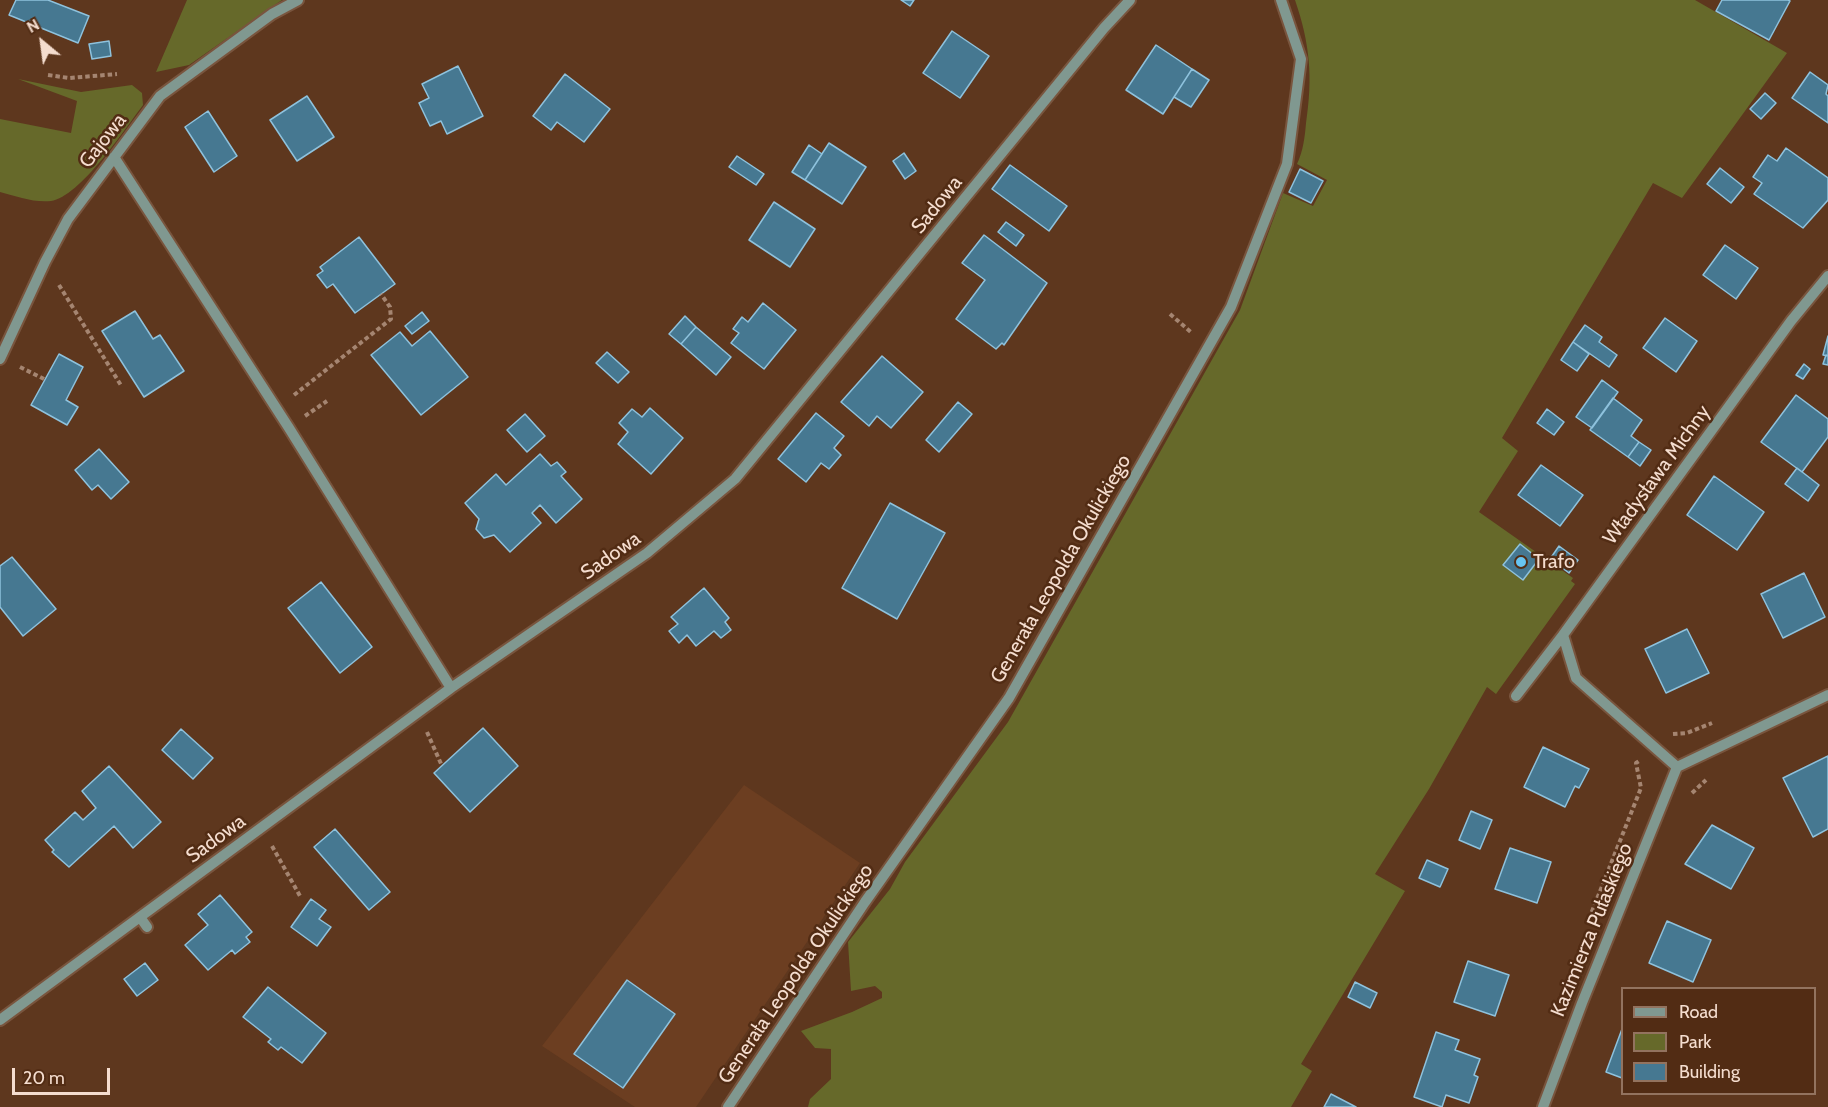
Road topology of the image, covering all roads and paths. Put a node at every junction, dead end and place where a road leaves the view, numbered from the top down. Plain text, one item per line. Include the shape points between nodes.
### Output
1 (298, 0) edge
2 (1130, 0) edge
3 (1281, 0) edge
4 (117, 74) dead end
5 (48, 75) dead end
6 (114, 157) junction
7 (45, 262) junction
8 (1828, 276) edge
9 (381, 294) dead end
10 (1170, 314) dead end
11 (1209, 346) junction
12 (0, 359) edge
13 (312, 380) dead end
14 (122, 387) dead end
15 (1563, 635) junction
16 (451, 688) junction
17 (1828, 695) edge
18 (1516, 696) dead end
19 (1718, 720) dead end
20 (425, 729) dead end
21 (1665, 731) dead end
22 (1674, 735) junction
23 (1656, 748) junction
24 (442, 766) dead end
25 (1677, 767) junction
26 (1714, 772) dead end
27 (1686, 801) dead end
28 (269, 841) dead end
29 (300, 896) dead end
30 (140, 917) junction
31 (1589, 921) dead end
32 (147, 927) dead end
33 (0, 1020) edge
34 (728, 1107) edge
35 (1543, 1107) edge

1 - 6 street, Gajowa via 272,14 160,96
2 - 16 street, Sadowa via 735,479 647,553
3 - 11 street, Generała Leopolda Okulickiego via 1302,59 1287,165 1231,307
4 - 5 path via 69,78
6 - 7 street, Gajowa via 80,200
6 - 16 street
7 - 12 street, Gajowa
7 - 14 path
8 - 15 street, Władysława Michny via 1791,321
9 - 13 path via 390,307 391,319
10 - 11 path
11 - 34 street, Generała Leopolda Okulickiego via 1009,698 865,902
15 - 18 street, Władysława Michny
15 - 23 street via 1576,678
16 - 30 street, Sadowa
17 - 25 street
19 - 22 path via 1687,734
20 - 24 path
21 - 22 path
22 - 23 path
23 - 25 street
23 - 31 path via 1636,763 1641,788
25 - 35 street, Kazimierza Pułaskiego
26 - 27 path
28 - 29 path
30 - 32 street
30 - 33 street, Sadowa

